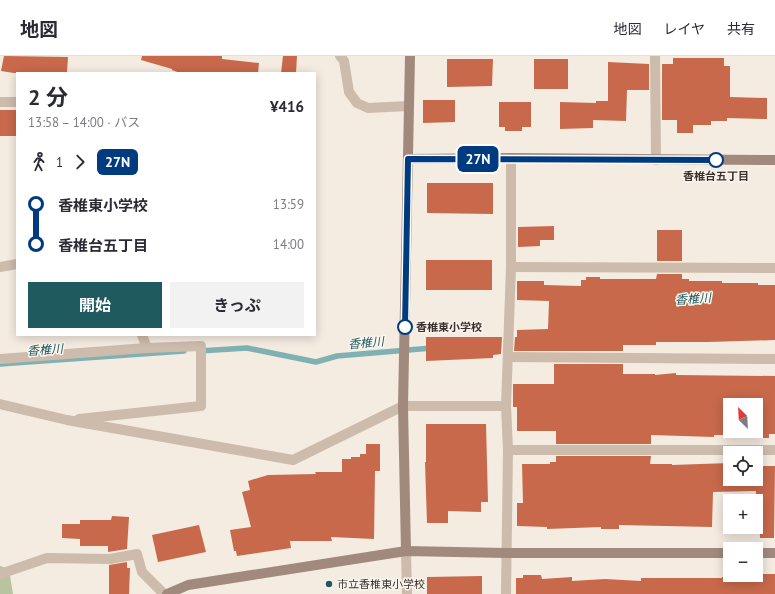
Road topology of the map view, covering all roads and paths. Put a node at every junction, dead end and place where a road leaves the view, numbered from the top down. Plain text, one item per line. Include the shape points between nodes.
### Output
1 (340, 56) edge
2 (410, 56) edge
3 (655, 56) edge
4 (0, 102) edge
5 (16, 102) edge
6 (408, 106) junction
7 (511, 158) junction
8 (408, 159) junction
9 (656, 160) junction
10 (775, 160) edge
11 (16, 264) edge
12 (0, 267) edge
13 (511, 267) junction
14 (775, 268) edge
15 (142, 336) edge
16 (147, 348) junction
17 (508, 357) junction
18 (775, 359) edge
19 (0, 360) edge
20 (0, 404) edge
21 (403, 406) junction
22 (506, 406) junction
23 (68, 420) junction
24 (508, 450) junction
25 (775, 450) edge
26 (406, 551) junction
27 (506, 553) junction
28 (723, 553) edge
29 (763, 553) edge
30 (775, 554) edge
31 (0, 574) edge
32 (165, 594) edge
33 (407, 594) edge
34 (506, 594) edge

1 - 6 street via 344,61 349,92 357,103 368,108
2 - 6 street
3 - 9 street
4 - 5 street
6 - 8 street
7 - 8 street
7 - 9 street
7 - 13 street
8 - 21 street
9 - 10 street
11 - 12 street
13 - 14 street
13 - 17 street
15 - 16 street
16 - 19 street
16 - 23 street via 201,346 201,406
17 - 18 street
17 - 22 street
20 - 23 street
21 - 22 street
21 - 23 street via 293,460
21 - 26 street
22 - 24 street
24 - 25 street
24 - 27 street
26 - 27 street
26 - 32 street via 188,585
26 - 33 street
27 - 28 street
27 - 34 street
29 - 30 street
31 - 32 street via 47,558 110,559 137,554 142,572

